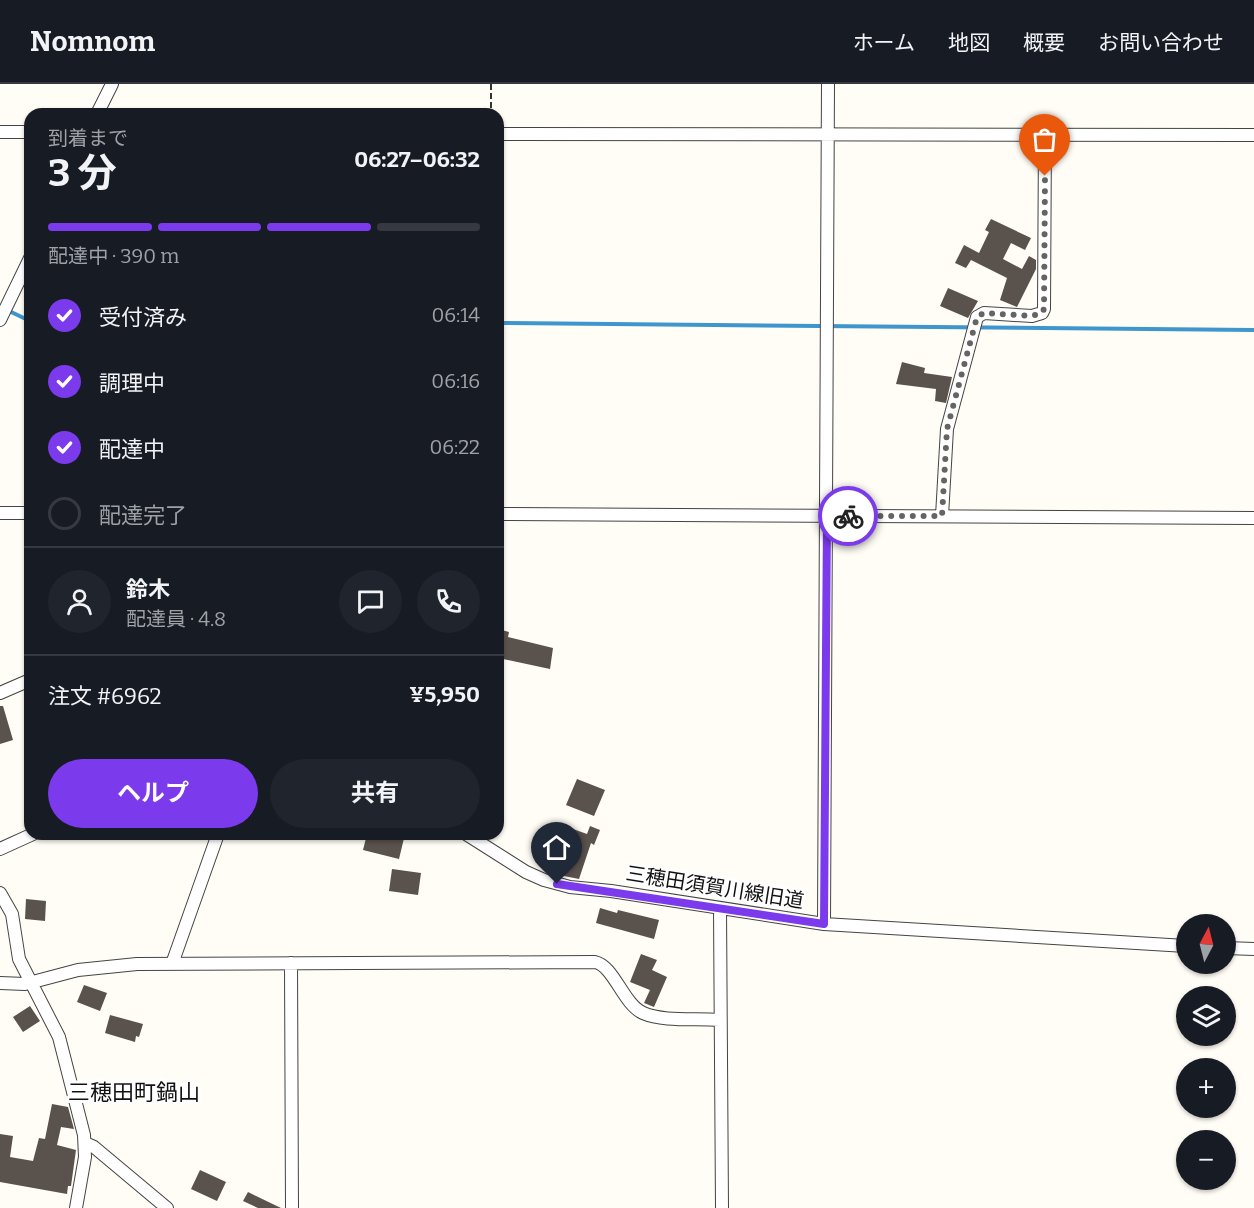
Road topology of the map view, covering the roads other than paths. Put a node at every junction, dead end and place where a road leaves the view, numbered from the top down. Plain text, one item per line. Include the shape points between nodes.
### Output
1 (111, 84) edge
2 (828, 84) edge
3 (100, 108) edge
4 (0, 132) edge
5 (24, 132) edge
6 (504, 134) edge
7 (1045, 134) junction
8 (828, 135) junction
9 (1254, 135) edge
10 (24, 270) edge
11 (0, 320) edge
12 (0, 513) edge
13 (24, 513) edge
14 (504, 514) edge
15 (827, 516) junction
16 (942, 516) junction
17 (1254, 518) edge
18 (24, 683) edge
19 (0, 693) edge
20 (24, 838) edge
21 (216, 840) edge
22 (476, 840) edge
23 (0, 849) edge
24 (0, 893) edge
25 (720, 909) junction
26 (824, 924) junction
27 (1176, 945) edge
28 (1236, 948) edge
29 (1254, 949) edge
30 (291, 963) junction
31 (172, 964) junction
32 (33, 982) junction
33 (0, 983) edge
34 (719, 1020) junction
35 (86, 1143) junction
36 (76, 1208) edge
37 (167, 1208) edge
38 (292, 1208) edge
39 (722, 1208) edge

1 - 3 street
2 - 8 street
4 - 5 street
6 - 8 street
7 - 8 street
7 - 9 street
7 - 16 street via 1044,309 1032,316 984,313 977,317 947,429
8 - 15 street
10 - 11 street
12 - 13 street
14 - 15 street
15 - 16 street
15 - 26 street
16 - 17 street
18 - 19 street
20 - 23 street
21 - 31 street
22 - 25 street, 三穂田須賀川線旧道 via 544,880
24 - 32 street via 12,914 19,958
25 - 26 street, 三穂田須賀川線旧道
25 - 34 street
26 - 27 street, 三穂田須賀川線旧道
28 - 29 street
30 - 31 street
30 - 34 street via 595,963 603,965 631,1004 642,1012 661,1017
30 - 38 street
31 - 32 street via 78,970
32 - 33 street
32 - 35 street via 59,1037
34 - 39 street
35 - 36 street
35 - 37 street

